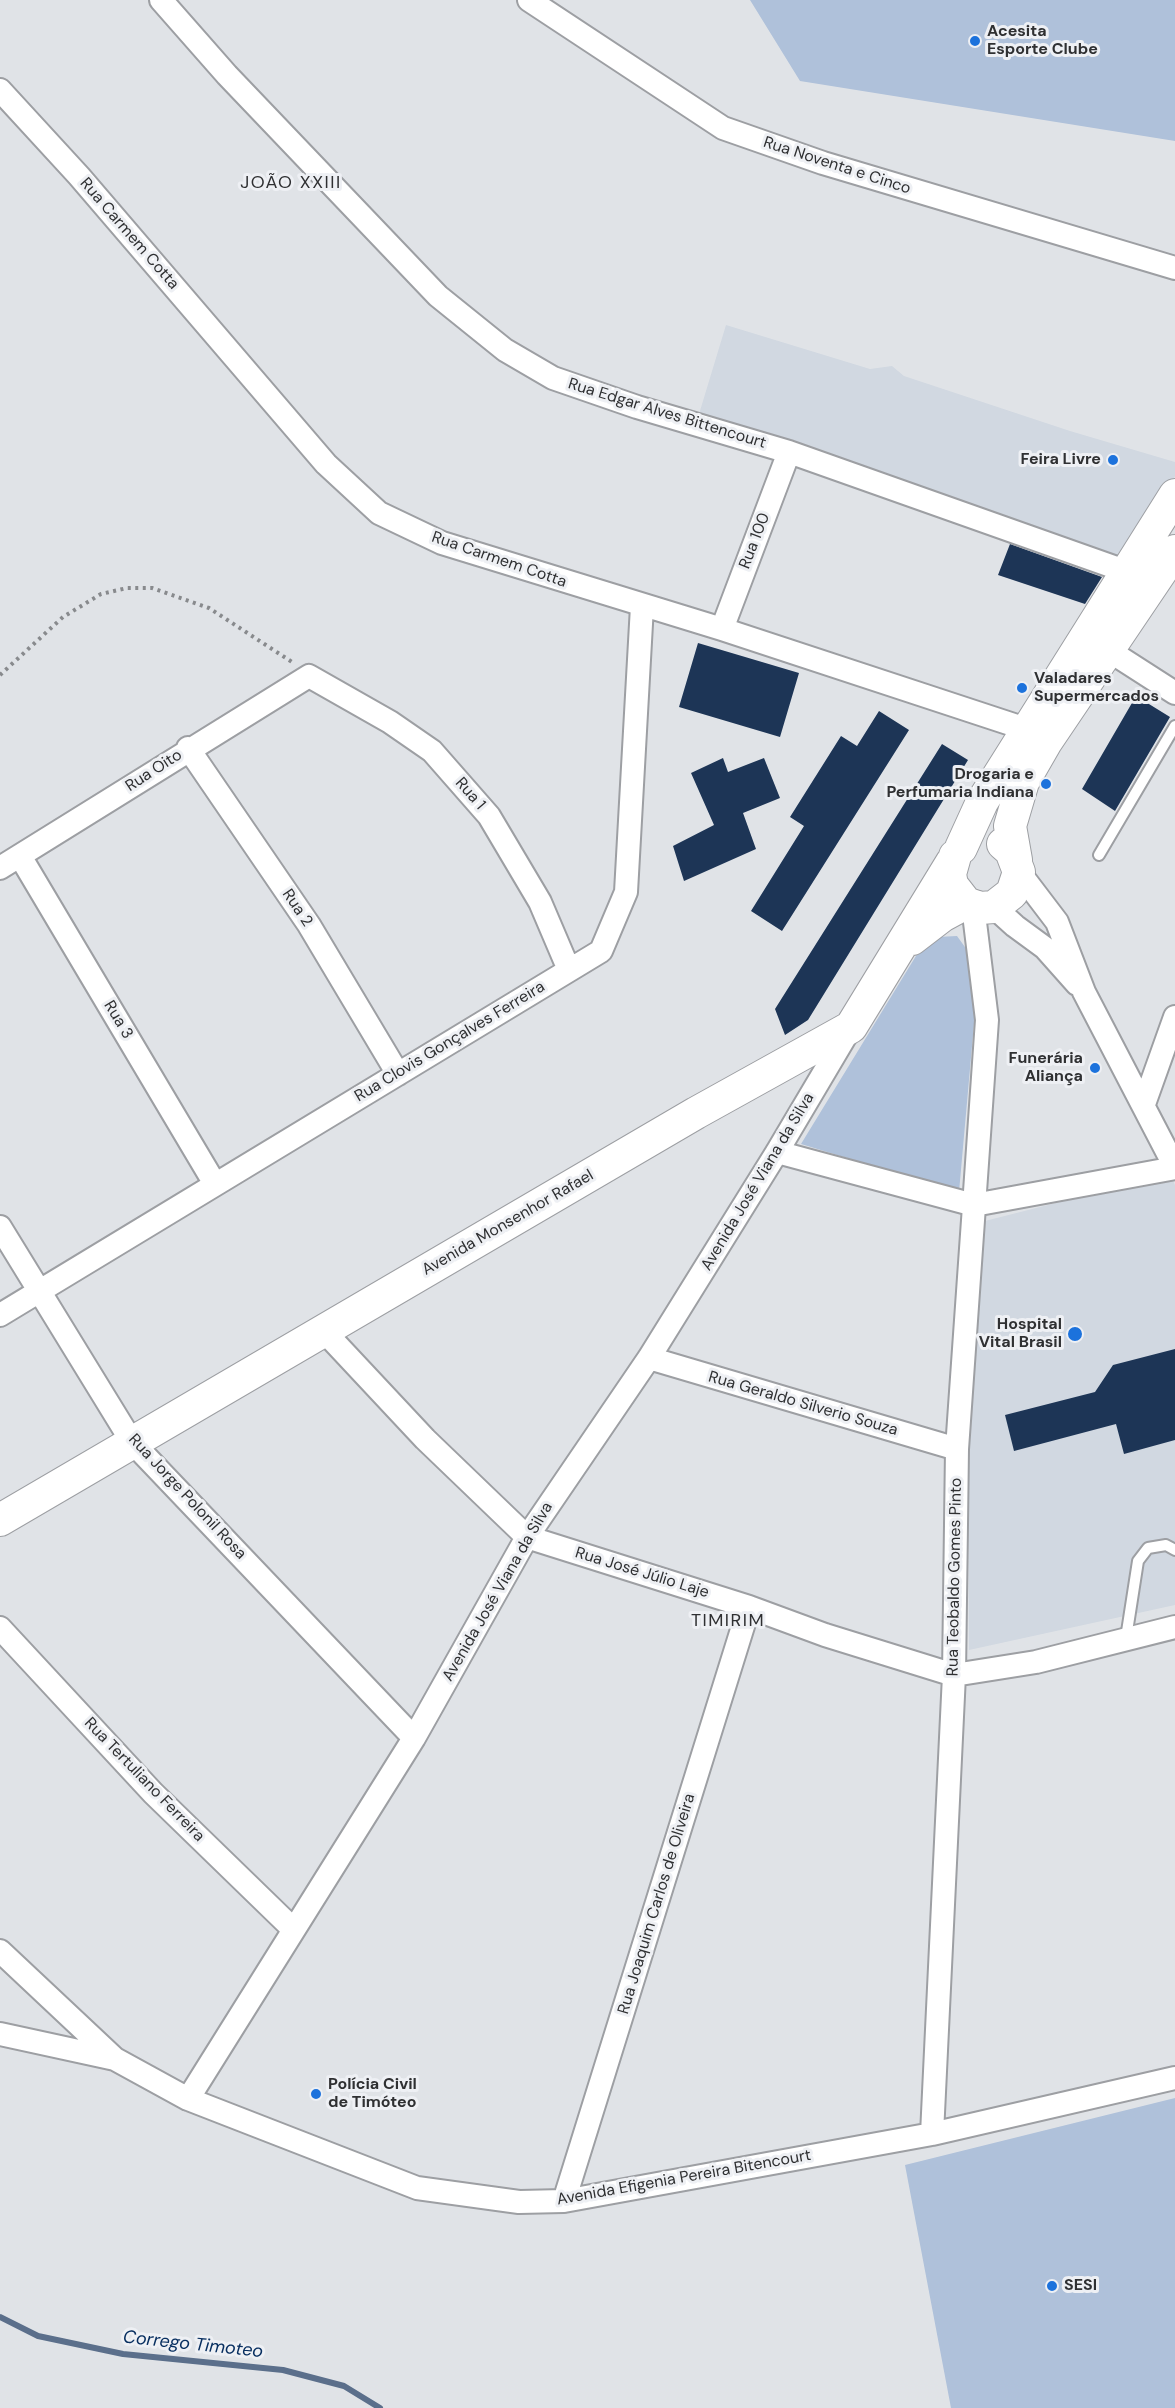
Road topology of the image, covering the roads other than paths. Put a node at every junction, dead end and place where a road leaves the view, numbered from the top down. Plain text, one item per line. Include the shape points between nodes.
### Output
1 (161, 0) edge
2 (529, 0) edge
3 (0, 90) edge
4 (1175, 268) edge
5 (789, 452) junction
6 (1175, 495) edge
7 (1175, 551) edge
8 (1128, 572) junction
9 (642, 606) junction
10 (722, 629) junction
11 (1108, 650) junction
12 (309, 676) joint
13 (1175, 693) edge
14 (1175, 726) edge
15 (1026, 729) junction
16 (189, 748) junction
17 (956, 855) junction
18 (1099, 855) dead end
19 (20, 856) junction
20 (1017, 866) junction
21 (0, 868) edge
22 (978, 905) junction
23 (902, 948) junction
24 (570, 970) junction
25 (1084, 992) junction
26 (1175, 1017) edge
27 (851, 1027) junction
28 (398, 1074) junction
29 (1144, 1104) junction
30 (777, 1152) junction
31 (1175, 1168) edge
32 (215, 1184) junction
33 (974, 1205) junction
34 (0, 1227) edge
35 (38, 1292) junction
36 (0, 1315) edge
37 (323, 1330) junction
38 (649, 1358) junction
39 (132, 1442) junction
40 (957, 1449) junction
41 (0, 1520) edge
42 (527, 1537) junction
43 (1175, 1550) edge
44 (749, 1607) junction
45 (1175, 1627) edge
46 (0, 1628) edge
47 (1126, 1638) junction
48 (954, 1675) junction
49 (414, 1738) junction
50 (292, 1929) junction
51 (0, 1951) edge
52 (0, 2034) edge
53 (115, 2059) junction
54 (1175, 2078) edge
55 (188, 2099) junction
56 (932, 2134) junction
57 (564, 2201) junction

1 - 5 street, Rua Edgar Alves Bittencourt via 373,230 438,296 505,350 553,378
2 - 4 street, Rua Noventa e Cinco via 723,128 823,163
3 - 9 street, Rua Carmem Cotta via 79,176 326,464 380,513 442,543
5 - 8 street, Rua Edgar Alves Bittencourt
5 - 10 street, Rua 100
6 - 8 main road, Avenida Monsenhor Rafael
7 - 11 main road
8 - 15 main road, Avenida Monsenhor Rafael
9 - 10 street, Rua Carmem Cotta
9 - 24 street, Rua Clovis Gonçalves Ferreira via 626,892 601,951
10 - 15 street, Rua Carmem Cotta
11 - 13 street
11 - 20 main road via 1023,782 1010,826
12 - 16 street, Rua Oito
12 - 24 street, Rua 1 via 390,722 440,759 489,816 540,902
14 - 18 lane
15 - 17 main road, Avenida Monsenhor Rafael via 982,802
16 - 19 street, Rua Oito
16 - 28 street, Rua 2 via 309,925
17 - 20 main road via 981,839 992,840 1011,851
17 - 22 main road via 952,885
17 - 23 main road, Avenida Monsenhor Rafael
19 - 21 street, Rua Oito
19 - 32 street, Rua 3
20 - 22 main road via 1012,894
20 - 25 street via 1057,922
22 - 23 main road via 926,927
22 - 25 street via 1046,948
22 - 33 street, Rua Teobaldo Gomes Pinto via 987,1020
23 - 27 main road, Avenida Monsenhor Rafael
24 - 28 street, Rua Clovis Gonçalves Ferreira
25 - 29 street
26 - 29 street
27 - 30 street, Avenida José Viana da Silva
27 - 37 main road, Avenida Monsenhor Rafael
28 - 32 street, Rua Clovis Gonçalves Ferreira
29 - 31 street
30 - 33 street
30 - 38 street, Avenida José Viana da Silva
31 - 33 street
32 - 35 street, Rua Clovis Gonçalves Ferreira
33 - 40 street, Rua Teobaldo Gomes Pinto
34 - 35 street, Rua Jorge Polonil Rosa
35 - 36 street, Rua Clovis Gonçalves Ferreira
35 - 39 street, Rua Jorge Polonil Rosa
37 - 39 main road, Avenida Monsenhor Rafael
37 - 42 street, Rua José Júlio Laje via 425,1439
38 - 40 street, Rua Geraldo Silverio Souza
38 - 42 street, Avenida José Viana da Silva
39 - 41 main road, Avenida Monsenhor Rafael
39 - 49 street, Rua Jorge Polonil Rosa
40 - 48 street, Rua Teobaldo Gomes Pinto
42 - 44 street, Rua José Júlio Laje
42 - 49 street, Avenida José Viana da Silva
43 - 47 lane via 1166,1545 1148,1548 1138,1561
44 - 48 street, Rua José Júlio Laje
44 - 57 street, Rua Joaquim Carlos de Oliveira
45 - 47 street, Rua José Júlio Laje
46 - 50 street, Rua Tertuliano Ferreira via 153,1793
47 - 48 street, Rua José Júlio Laje via 1035,1662
48 - 56 street, Rua Teobaldo Gomes Pinto
49 - 50 street, Avenida José Viana da Silva
50 - 55 street, Avenida José Viana da Silva
51 - 53 street
52 - 53 street, Avenida Efigenia Pereira Bitencourt
53 - 55 street, Avenida Efigenia Pereira Bitencourt
54 - 56 street, Avenida Efigenia Pereira Bitencourt
55 - 57 street, Avenida Efigenia Pereira Bitencourt via 417,2188 519,2202
56 - 57 street, Avenida Efigenia Pereira Bitencourt

